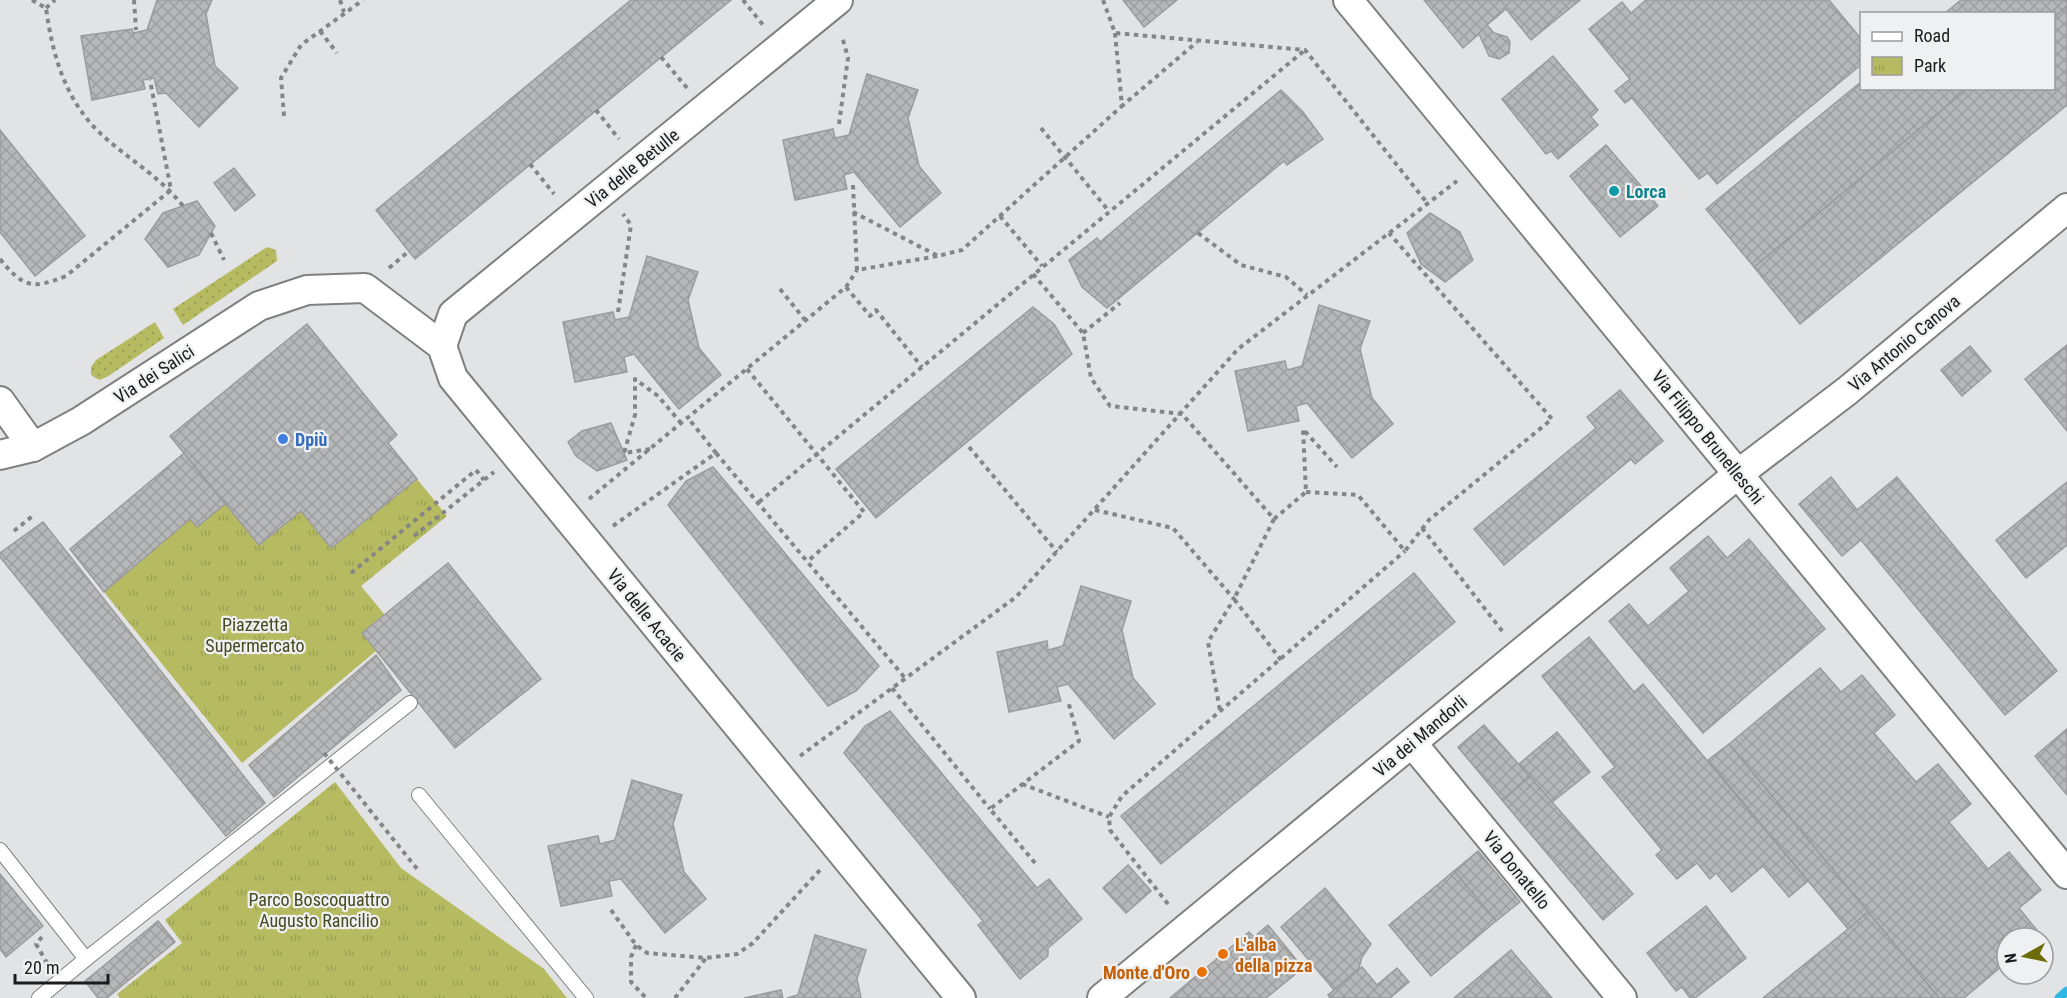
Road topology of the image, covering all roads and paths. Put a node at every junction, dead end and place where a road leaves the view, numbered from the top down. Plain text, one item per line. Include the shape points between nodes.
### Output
1 (32, 0) edge
2 (55, 0) edge
3 (134, 0) edge
4 (340, 0) edge
5 (363, 0) edge
6 (743, 0) edge
7 (1103, 0) edge
8 (1348, 0) edge
9 (835, 2) edge
10 (46, 8) junction
11 (344, 12) junction
12 (754, 14) dead end
13 (136, 30) dead end
14 (320, 31) junction
15 (1115, 33) junction
16 (1197, 42) junction
17 (1305, 50) junction
18 (337, 53) dead end
19 (661, 57) dead end
20 (676, 75) dead end
21 (150, 80) dead end
22 (1122, 106) junction
23 (596, 111) dead end
24 (285, 116) dead end
25 (839, 124) dead end
26 (1041, 128) dead end
27 (611, 129) dead end
28 (1065, 158) junction
29 (1481, 162) junction
30 (530, 164) dead end
31 (546, 184) dead end
32 (853, 186) dead end
33 (171, 190) junction
34 (604, 191) junction
35 (1428, 204) junction
36 (183, 206) dead end
37 (2067, 208) edge
38 (1108, 210) junction
39 (853, 212) junction
40 (1000, 216) junction
41 (1198, 232) dead end
42 (211, 233) dead end
43 (1389, 233) junction
44 (409, 251) dead end
45 (938, 256) junction
46 (0, 259) edge
47 (224, 260) dead end
48 (1042, 266) junction
49 (386, 270) dead end
50 (857, 270) junction
51 (1033, 274) junction
52 (846, 287) junction
53 (780, 289) dead end
54 (1308, 295) junction
55 (1120, 303) dead end
56 (618, 312) dead end
57 (805, 320) junction
58 (1083, 333) junction
59 (441, 346) junction
60 (922, 367) junction
61 (747, 369) junction
62 (0, 401) edge
63 (1182, 414) junction
64 (688, 418) junction
65 (681, 423) junction
66 (33, 447) junction
67 (969, 447) dead end
68 (651, 449) junction
69 (716, 453) junction
70 (0, 455) edge
71 (516, 455) junction
72 (817, 455) junction
73 (1337, 467) dead end
74 (1738, 474) junction
75 (484, 480) junction
76 (1306, 492) junction
77 (759, 502) junction
78 (1095, 510) junction
79 (35, 514) dead end
80 (567, 517) junction
81 (1274, 519) junction
82 (1422, 528) junction
83 (14, 531) dead end
84 (414, 536) dead end
85 (588, 544) junction
86 (1405, 551) junction
87 (1057, 552) junction
88 (808, 561) junction
89 (351, 573) dead end
90 (1234, 599) junction
91 (1520, 654) junction
92 (1281, 660) junction
93 (905, 678) junction
94 (892, 688) junction
95 (1068, 701) dead end
96 (410, 703) dead end
97 (1221, 711) junction
98 (1412, 743) junction
99 (324, 753) dead end
100 (777, 773) junction
101 (1022, 784) junction
102 (419, 795) dead end
103 (990, 809) junction
104 (1109, 817) junction
105 (0, 850) edge
106 (839, 850) junction
107 (1035, 863) dead end
108 (418, 870) dead end
109 (2067, 874) edge
110 (611, 910) dead end
111 (1187, 928) junction
112 (636, 945) junction
113 (706, 958) junction
114 (86, 959) junction
115 (39, 998) edge
116 (586, 998) edge
117 (646, 998) edge
118 (675, 998) edge
119 (961, 998) edge
120 (1102, 998) edge
121 (1622, 998) edge

1 - 10 path
2 - 10 path
3 - 13 path
4 - 11 path
5 - 11 path
6 - 12 path
7 - 15 path
8 - 29 street, Via Filippo Brunelleschi
9 - 25 path via 848,58
9 - 34 street, Via delle Betulle
10 - 33 path via 51,43 71,97 96,129
11 - 14 path
14 - 18 path
14 - 24 path via 301,45 281,78
15 - 16 path
15 - 22 path
16 - 17 path
16 - 22 path
17 - 35 path
17 - 38 path
19 - 20 path
21 - 33 path
22 - 28 path
23 - 27 path
26 - 28 path
28 - 38 path
28 - 40 path
29 - 35 path
29 - 74 street, Via Filippo Brunelleschi
30 - 31 path
32 - 39 path
33 - 36 path
33 - 46 path via 66,276 26,285
34 - 56 path via 631,225
34 - 59 street, Via delle Betulle via 453,314
35 - 43 path
37 - 74 street, Via Antonio Canova via 1846,391
38 - 48 path
39 - 45 path
39 - 50 path
40 - 45 path via 962,250
40 - 48 path
41 - 54 path via 1241,265 1286,277
42 - 47 path
43 - 54 path
43 - 82 path via 1552,419
44 - 49 path
45 - 50 path
48 - 51 path
50 - 52 path
51 - 58 path
51 - 60 path
52 - 57 path
52 - 60 path via 870,316 876,309
53 - 57 path
54 - 63 path via 1238,349
55 - 58 path
57 - 61 path
58 - 63 path via 1091,378 1110,406
59 - 66 street, Via dei Salici via 365,288 307,291 259,306 81,421
59 - 71 street, Via delle Acacie via 453,378
60 - 72 path
61 - 64 path
61 - 72 path
62 - 66 street
63 - 78 path
63 - 81 path
64 - 65 path
64 - 69 path
65 - 68 path
65 - 68 path via 658,396 634,379 635,415 624,453
66 - 70 street, Via dei Salici
67 - 87 path
68 - 80 path
69 - 77 path
69 - 85 path
71 - 75 path
71 - 80 street, Via delle Acacie
72 - 77 path
72 - 88 path via 864,513
73 - 76 path via 1303,429
74 - 91 street, Via dei Mandorli
74 - 109 street, Via Filippo Brunelleschi
75 - 84 path
75 - 89 path via 476,470
76 - 81 path
76 - 86 path via 1358,495
77 - 88 path
78 - 87 path
78 - 90 path via 1173,528
79 - 83 path
80 - 85 street, Via delle Acacie
81 - 90 path
82 - 86 path
82 - 91 path
85 - 100 street, Via delle Acacie
86 - 92 path
87 - 93 path via 1016,597
88 - 93 path
90 - 92 path
90 - 97 path via 1208,642
91 - 98 street, Via dei Mandorli
92 - 97 path
93 - 94 path
94 - 100 path
94 - 103 path
95 - 101 path via 1079,741
96 - 114 lane
97 - 104 path via 1122,796
98 - 111 street, Via dei Mandorli
98 - 121 street, Via Donatello
99 - 108 path, bridge
100 - 106 street, Via delle Acacie
101 - 103 path
101 - 104 path
102 - 116 lane
103 - 107 path
104 - 111 path via 1110,830
105 - 114 lane
106 - 113 path via 753,944 736,954
106 - 119 street, Via delle Acacie
110 - 112 path
111 - 120 street, Via dei Mandorli
112 - 113 path via 647,953
112 - 117 path via 631,957 631,982
113 - 118 path
114 - 115 lane

